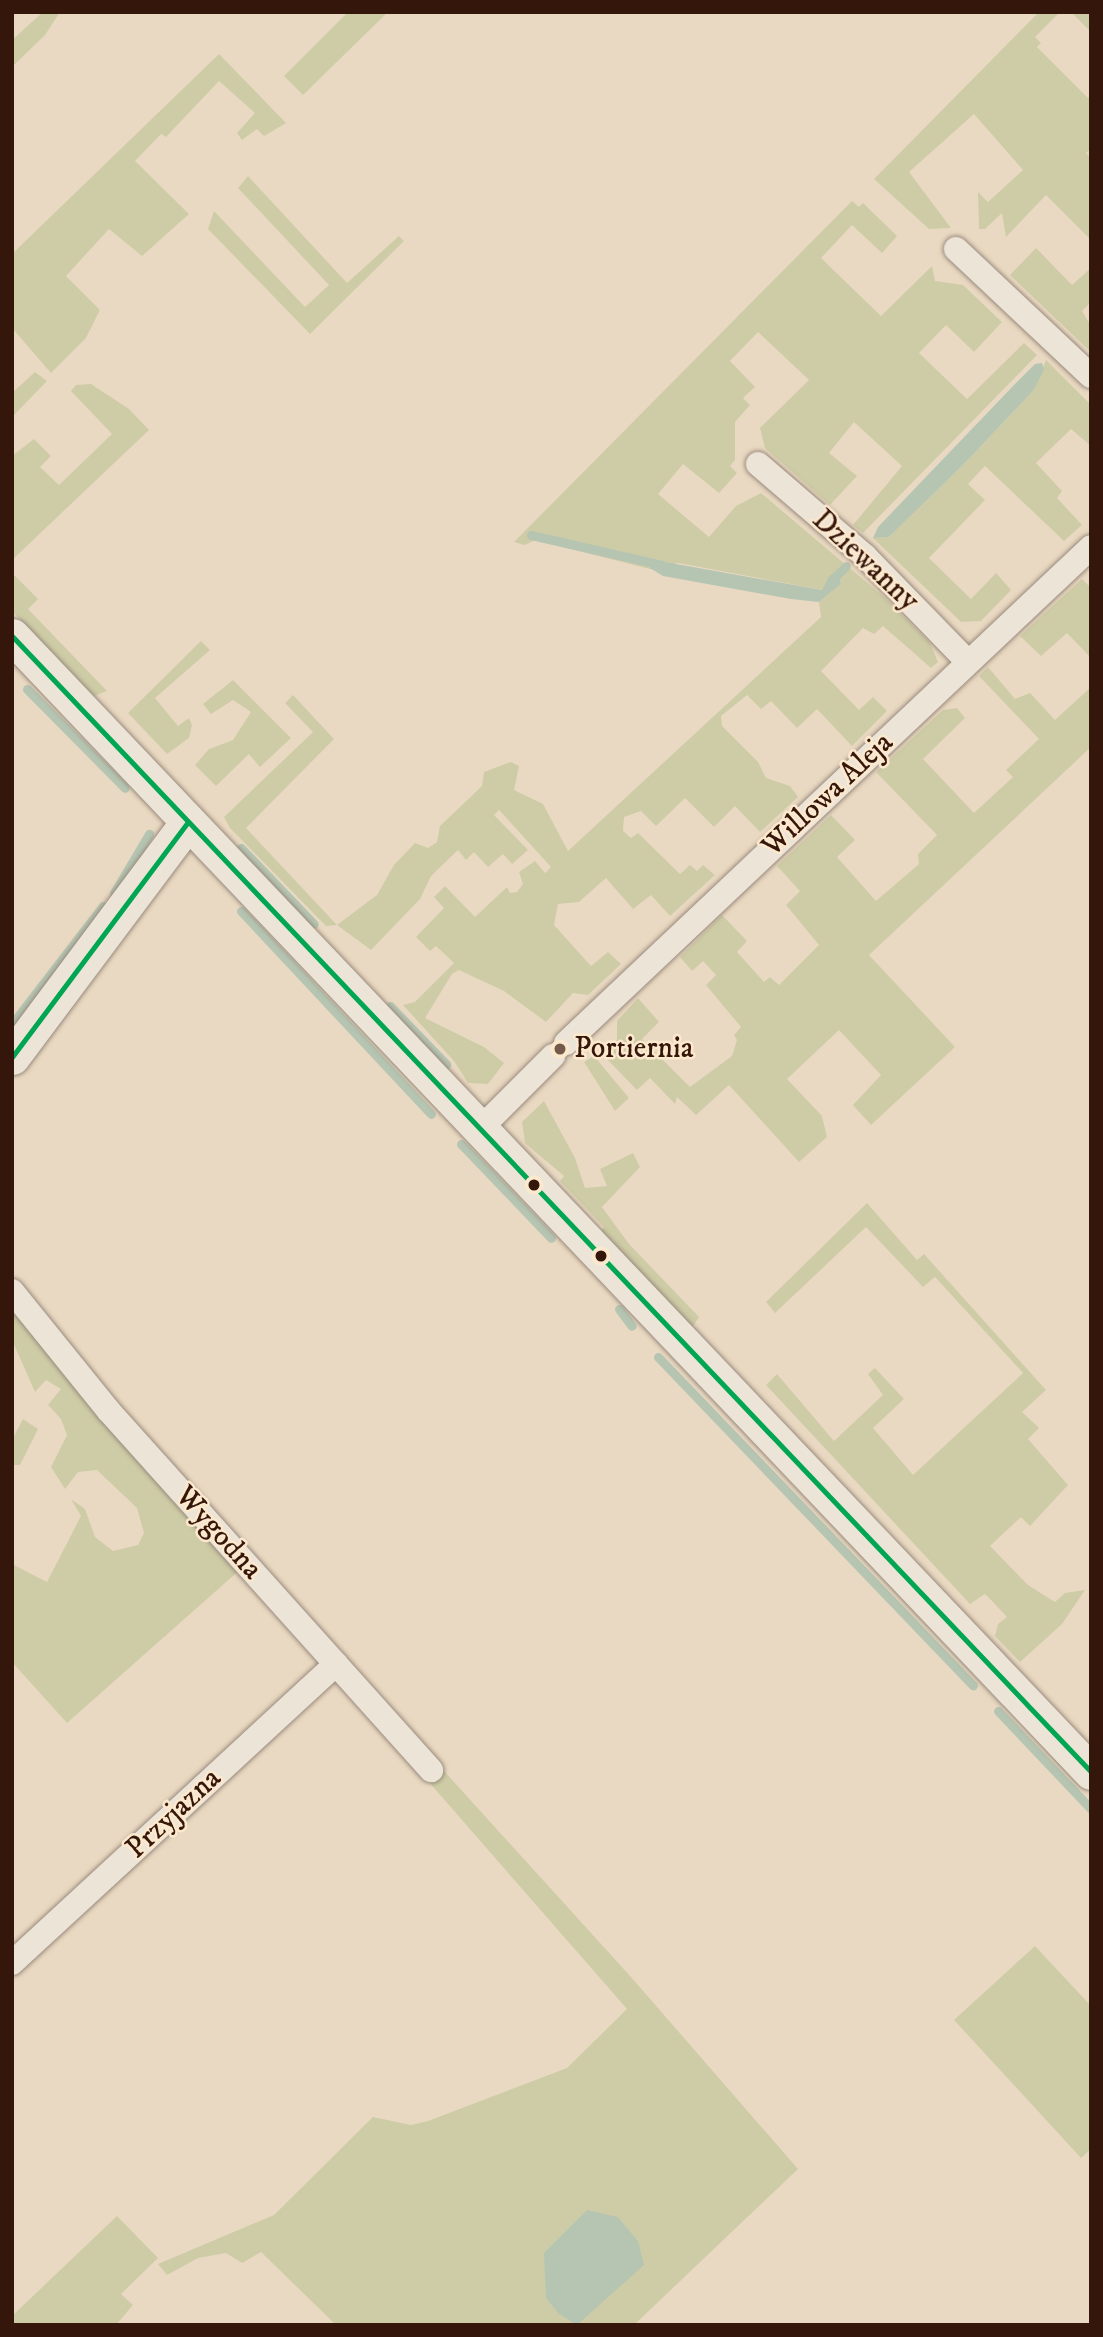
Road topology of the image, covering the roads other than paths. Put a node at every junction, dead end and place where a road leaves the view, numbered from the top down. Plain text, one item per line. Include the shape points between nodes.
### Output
1 (956, 249) dead end
2 (1091, 376) edge
3 (758, 464) dead end
4 (1091, 547) edge
5 (12, 636) edge
6 (968, 662) junction
7 (187, 822) junction
8 (12, 1057) edge
9 (479, 1130) junction
10 (12, 1290) edge
11 (336, 1664) junction
12 (431, 1770) dead end
13 (1091, 1772) edge
14 (12, 1964) edge

1 - 2 street
3 - 6 street, Dziewanny via 864,556
4 - 6 street, Willowa Aleja
5 - 7 street
6 - 9 street, Willowa Aleja
7 - 8 street
7 - 9 street
9 - 13 street
10 - 11 street, Wygodna via 108,1410
11 - 12 street, Wygodna
11 - 14 street, Przyjazna

